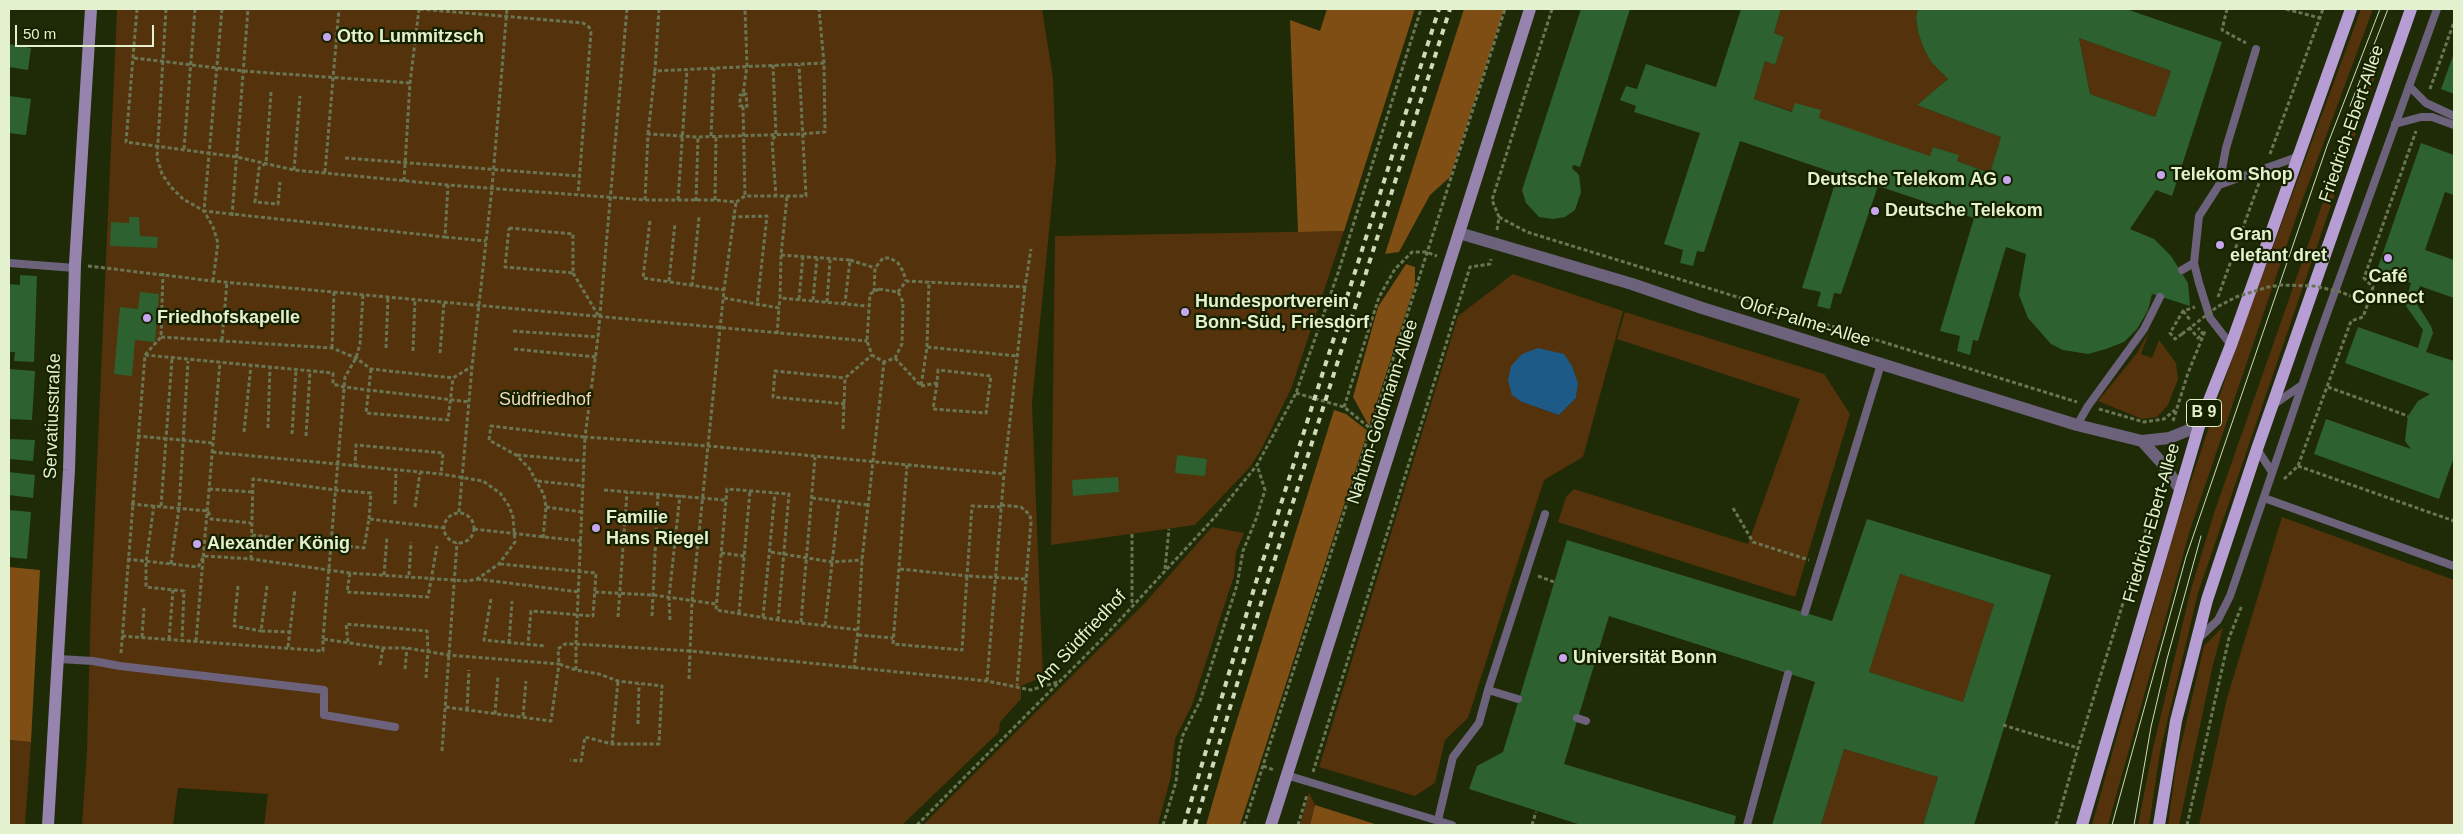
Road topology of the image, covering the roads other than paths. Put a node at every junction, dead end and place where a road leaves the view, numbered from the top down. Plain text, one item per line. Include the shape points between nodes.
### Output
1 (91, 9) edge
2 (1530, 9) edge
3 (2351, 9) edge
4 (2411, 9) edge
5 (2437, 9) edge
6 (2256, 49) road end
7 (2409, 86) junction
8 (2454, 116) edge
9 (2395, 124) junction
10 (2454, 126) edge
11 (2297, 157) junction
12 (2219, 185) junction
13 (1459, 233) junction
14 (2194, 262) junction
15 (9, 263) edge
16 (75, 266) junction
17 (2182, 270) dead end
18 (2160, 296) dead end
19 (2230, 345) junction
20 (1881, 364) junction
21 (2302, 384) junction
22 (2273, 405) junction
23 (2077, 425) junction
24 (2199, 426) junction
25 (2142, 441) junction
26 (2257, 449) junction
27 (2272, 472) junction
28 (2180, 489) junction
29 (2264, 498) junction
30 (1545, 514) dead end
31 (2454, 566) edge
32 (1805, 612) dead end
33 (2195, 642) junction
34 (58, 659) junction
35 (1788, 674) dead end
36 (1488, 690) junction
37 (1518, 699) dead end
38 (1577, 718) dead end
39 (1586, 721) dead end
40 (395, 727) dead end
41 (1286, 775) junction
42 (1438, 820) junction
43 (48, 825) edge
44 (1271, 825) edge
45 (1452, 825) edge
46 (1747, 825) edge
47 (2082, 825) edge
48 (2159, 825) edge

1 - 16 main road, Servatiusstraße
2 - 13 main road, Nahum-Goldmann-Allee
3 - 11 main road, Friedrich-Ebert-Allee / B 9
4 - 22 main road, Friedrich-Ebert-Allee
5 - 7 lane
6 - 12 lane via 2226,148
7 - 8 lane via 2426,103
7 - 9 lane
9 - 10 lane via 2432,117
9 - 21 lane
11 - 12 lane
11 - 19 main road, Friedrich-Ebert-Allee / B 9
12 - 14 lane via 2199,216
13 - 20 street, Olof-Palme-Allee via 1632,284
13 - 41 main road, Nahum-Goldmann-Allee
14 - 17 lane
14 - 19 lane via 2210,318
15 - 16 lane
16 - 34 main road, Servatiusstraße via 69,470
18 - 23 lane via 2144,329
19 - 24 main road, Friedrich-Ebert-Allee / B 9
20 - 23 street, Olof-Palme-Allee
20 - 32 lane
21 - 22 lane
21 - 27 lane
22 - 26 main road, Friedrich-Ebert-Allee
23 - 25 street, Olof-Palme-Allee
24 - 25 street, Olof-Palme-Allee via 2169,438
24 - 28 main road, Friedrich-Ebert-Allee / B 9
25 - 28 street
26 - 27 lane
26 - 33 main road, Friedrich-Ebert-Allee
27 - 29 lane
28 - 47 main road, Friedrich-Ebert-Allee / B 9
29 - 31 lane
29 - 33 lane via 2230,596 2218,620
30 - 36 lane
33 - 48 main road, Friedrich-Ebert-Allee via 2176,721
34 - 40 lane via 93,660 324,690 324,715
34 - 43 main road, Servatiusstraße
35 - 46 lane
36 - 37 lane
36 - 42 lane via 1479,723 1453,757
38 - 39 lane
41 - 42 lane
41 - 44 main road, Nahum-Goldmann-Allee
42 - 45 lane

